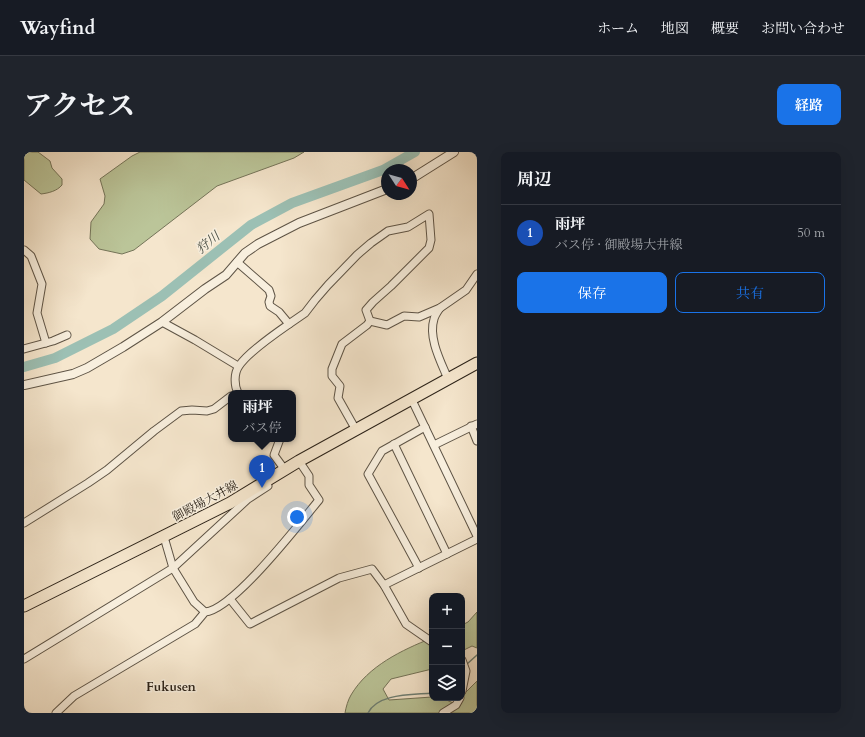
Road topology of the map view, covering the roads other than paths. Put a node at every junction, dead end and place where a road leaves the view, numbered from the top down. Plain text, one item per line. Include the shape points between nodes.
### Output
1 (454, 152) edge
2 (417, 174) edge
3 (381, 191) edge
4 (24, 250) edge
5 (236, 262) junction
6 (477, 274) edge
7 (440, 308) junction
8 (370, 321) junction
9 (162, 322) junction
10 (289, 324) junction
11 (67, 335) dead end
12 (46, 343) junction
13 (24, 349) edge
14 (477, 363) edge
15 (238, 366) junction
16 (448, 379) junction
17 (24, 386) edge
18 (235, 390) edge
19 (228, 398) edge
20 (411, 398) junction
21 (474, 425) edge
22 (425, 427) junction
23 (356, 430) junction
24 (477, 441) edge
25 (279, 442) edge
26 (394, 444) junction
27 (434, 445) junction
28 (299, 461) junction
29 (285, 470) junction
30 (266, 481) junction
31 (24, 523) edge
32 (477, 536) edge
33 (164, 537) junction
34 (477, 539) edge
35 (447, 554) junction
36 (173, 568) junction
37 (419, 568) junction
38 (384, 585) junction
39 (230, 599) junction
40 (24, 606) edge
41 (205, 612) junction
42 (429, 640) edge
43 (24, 659) edge
44 (458, 701) edge
45 (56, 713) edge
46 (443, 713) edge

1 - 2 street
3 - 5 street via 299,223 258,244
4 - 12 street via 31,256 42,284 37,313
5 - 9 street via 226,275
5 - 10 street via 269,290 270,306
6 - 7 street via 466,290
7 - 8 street via 419,317 404,316 387,325
7 - 16 street via 434,318 432,330
8 - 10 street via 366,310 372,302 429,248 429,214 408,227 388,231 371,243 328,285 305,313
8 - 23 street via 342,344 332,369 332,376 340,386 338,398
9 - 15 street
9 - 17 street via 87,368
10 - 15 street via 253,351
11 - 12 street
12 - 13 street
14 - 16 main road, 御殿場大井線
15 - 18 street
16 - 20 main road, 御殿場大井線
19 - 31 street via 207,411 181,411 88,483
20 - 22 street
20 - 23 main road, 御殿場大井線
21 - 24 street
21 - 27 street
22 - 26 street
22 - 27 street
23 - 28 main road, 御殿場大井線
25 - 29 street via 274,455
26 - 35 street
26 - 37 street via 382,451 368,474
27 - 32 street
28 - 29 main road, 御殿場大井線
28 - 39 street via 309,476 309,486 319,500 254,576
29 - 30 main road, 御殿場大井線
30 - 33 main road, 御殿場大井線
30 - 36 street via 268,486 248,499
33 - 36 street
33 - 40 main road, 御殿場大井線
34 - 35 street
35 - 37 street
36 - 41 street via 194,602
36 - 43 street
37 - 38 street
38 - 39 street via 372,569 339,578 250,624
38 - 42 street via 406,624
39 - 41 street via 210,612
41 - 45 street via 195,624 74,696
44 - 46 street

